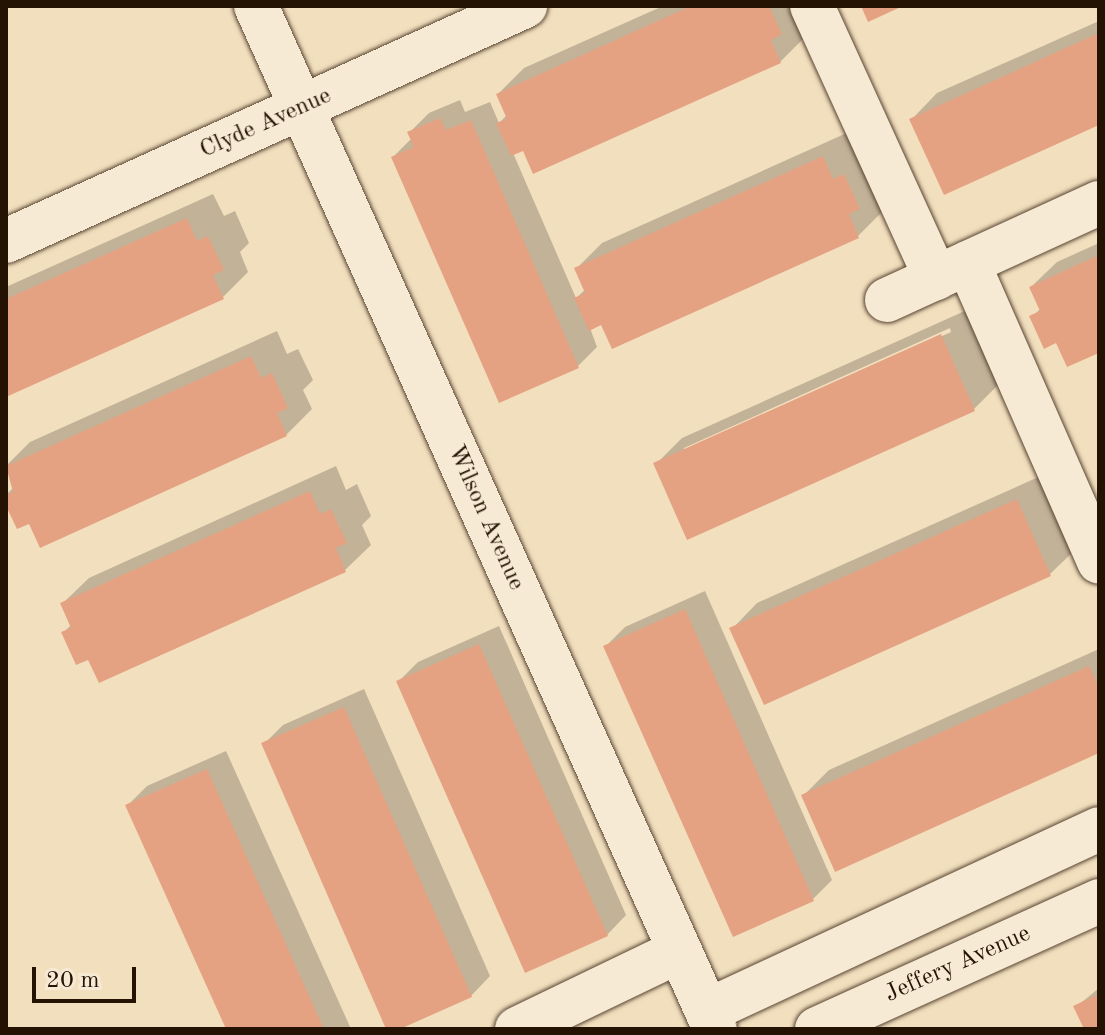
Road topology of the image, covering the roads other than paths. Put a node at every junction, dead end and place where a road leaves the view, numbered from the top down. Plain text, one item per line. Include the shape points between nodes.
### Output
1 (256, 6) edge
2 (525, 6) edge
3 (812, 6) edge
4 (302, 108) junction
5 (1099, 203) edge
6 (6, 241) edge
7 (952, 271) junction
8 (887, 300) dead end
9 (1099, 562) edge
10 (1099, 829) edge
11 (1099, 901) edge
12 (679, 951) junction
13 (711, 1020) edge
14 (517, 1029) edge
15 (817, 1029) edge

1 - 4 street, Wilson Avenue
2 - 4 street, Clyde Avenue
3 - 7 street
4 - 6 street, Clyde Avenue
4 - 12 street, Wilson Avenue
5 - 7 street
7 - 8 street
7 - 9 street
10 - 13 street
11 - 15 street, Jeffery Avenue
12 - 13 street, Wilson Avenue
12 - 14 street

